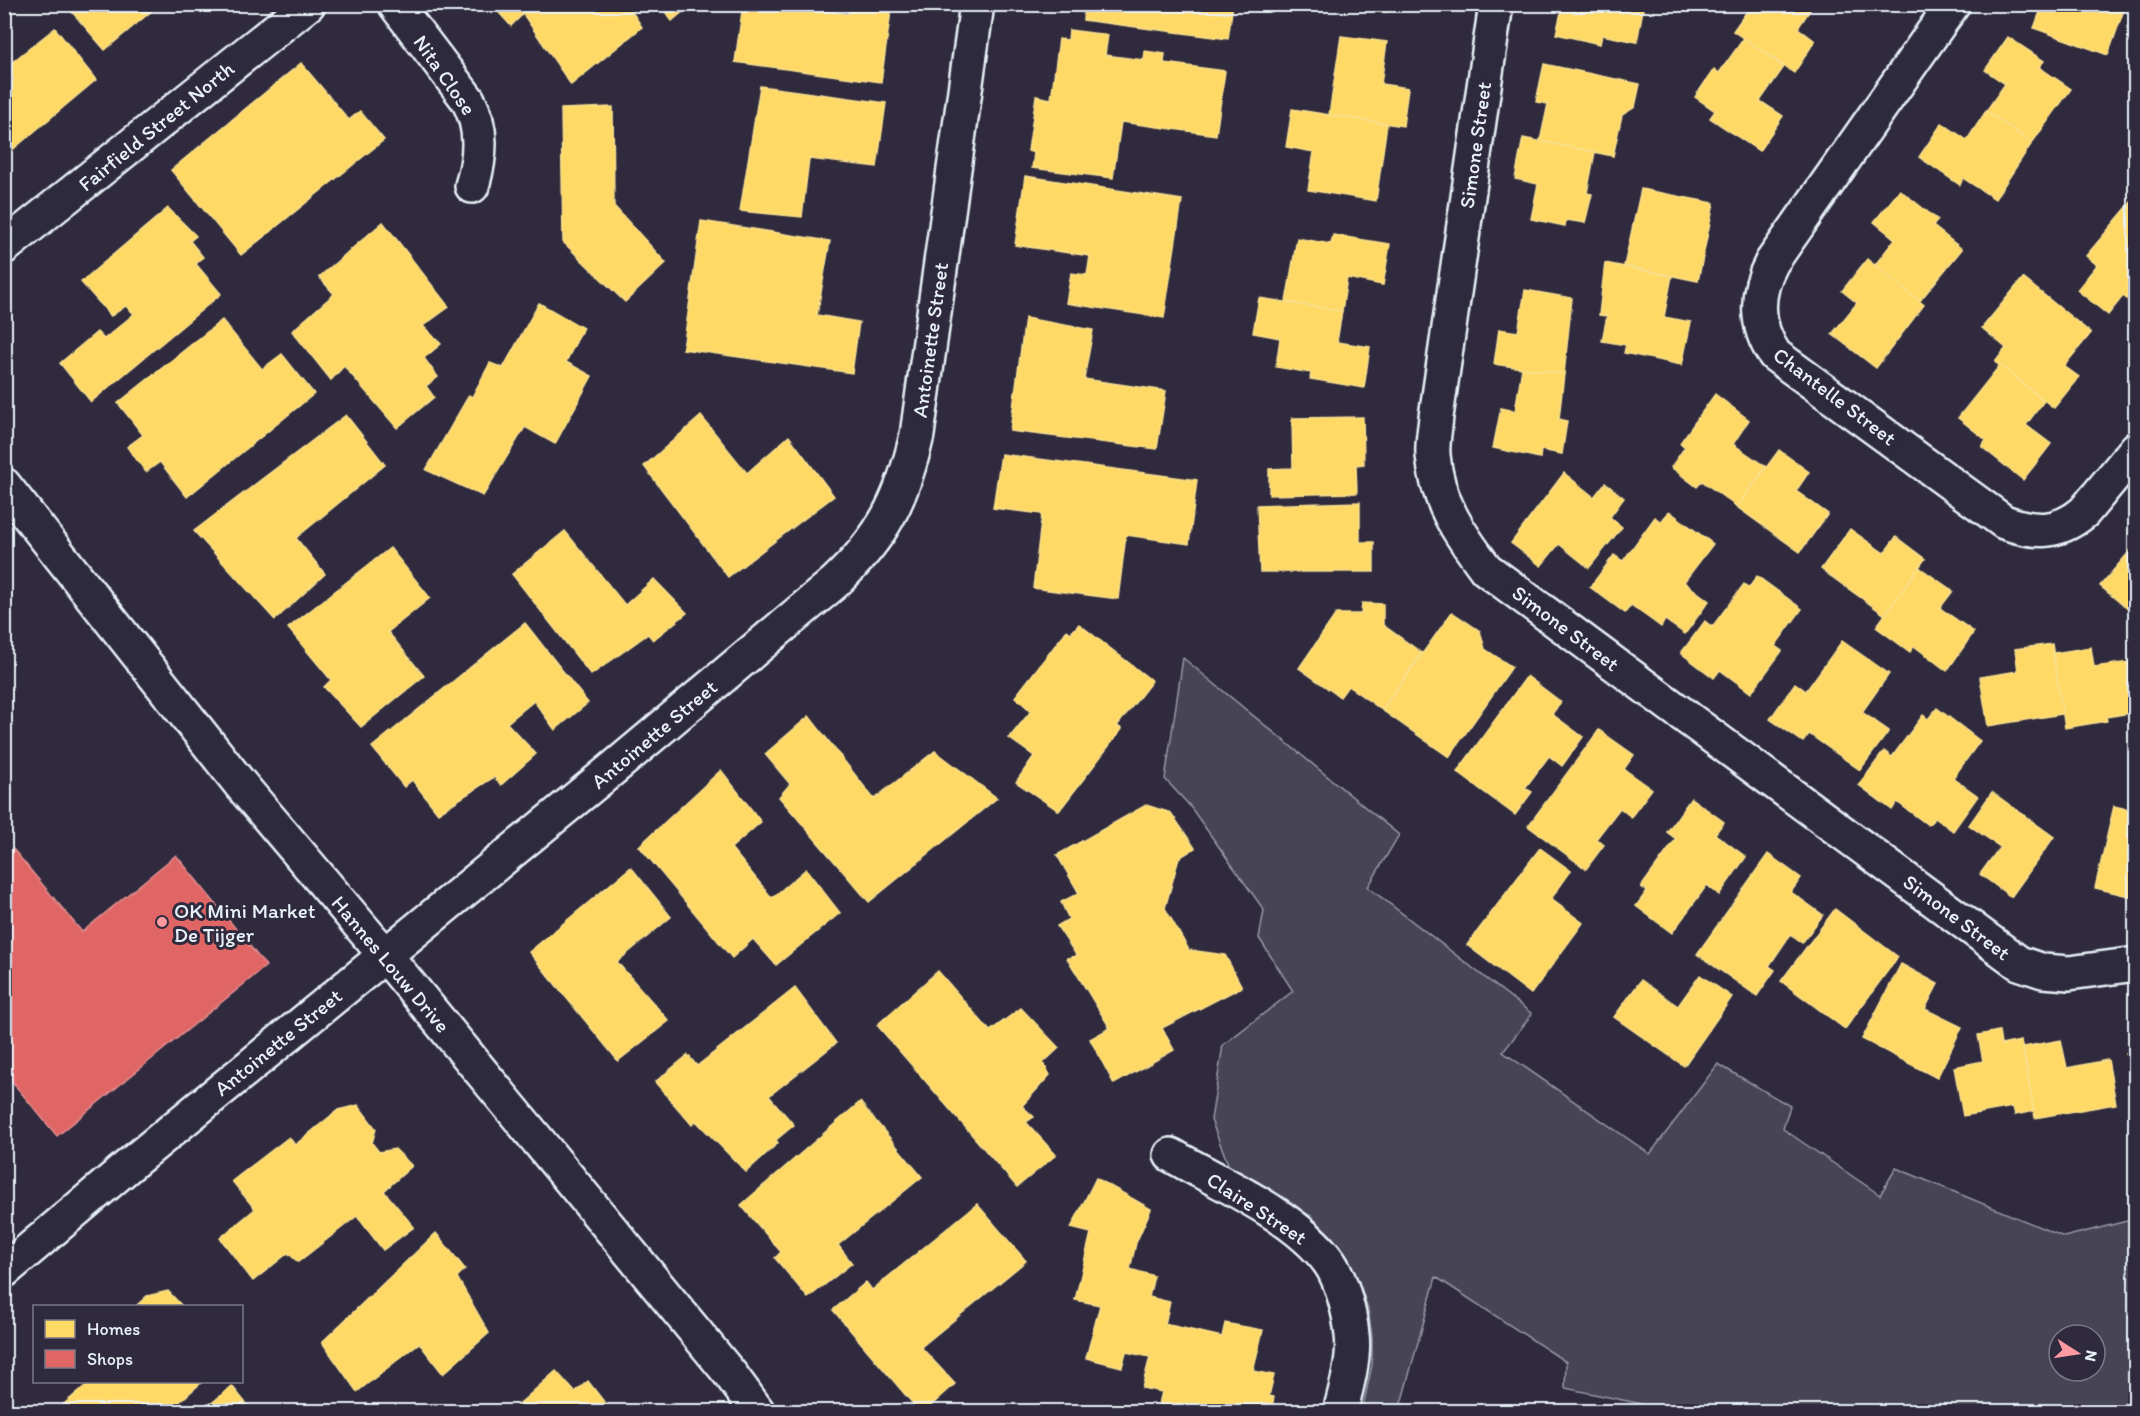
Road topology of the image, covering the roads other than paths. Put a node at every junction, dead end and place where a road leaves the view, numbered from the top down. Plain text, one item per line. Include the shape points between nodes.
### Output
1 (308, 4) edge
2 (394, 4) edge
3 (977, 4) edge
4 (1496, 4) edge
5 (1953, 4) edge
6 (472, 186) dead end
7 (4, 247) edge
8 (2136, 449) edge
9 (4, 485) edge
10 (385, 955) junction
11 (2136, 964) edge
12 (1171, 1155) dead end
13 (4, 1271) edge
14 (758, 1412) edge
15 (1340, 1412) edge

1 - 7 street, Fairfield Street North
2 - 6 street, Nita Close via 476,115 479,164
3 - 10 street, Antoinette Street via 917,435 905,481 879,533 859,560 834,583
4 - 11 street, Simone Street via 1433,454 1439,494 1458,532 1486,569 2019,963 2043,971 2069,973
5 - 8 street, Chantelle Street via 1772,262 1760,296 1759,315 1765,341 1775,355 2004,522 2019,527 2049,529 2075,520
9 - 10 street, Hannes Louw Drive via 242,785
10 - 13 street, Antoinette Street
10 - 14 street, Hannes Louw Drive
12 - 15 street, Claire Street via 1280,1218 1330,1263 1342,1288 1353,1337

